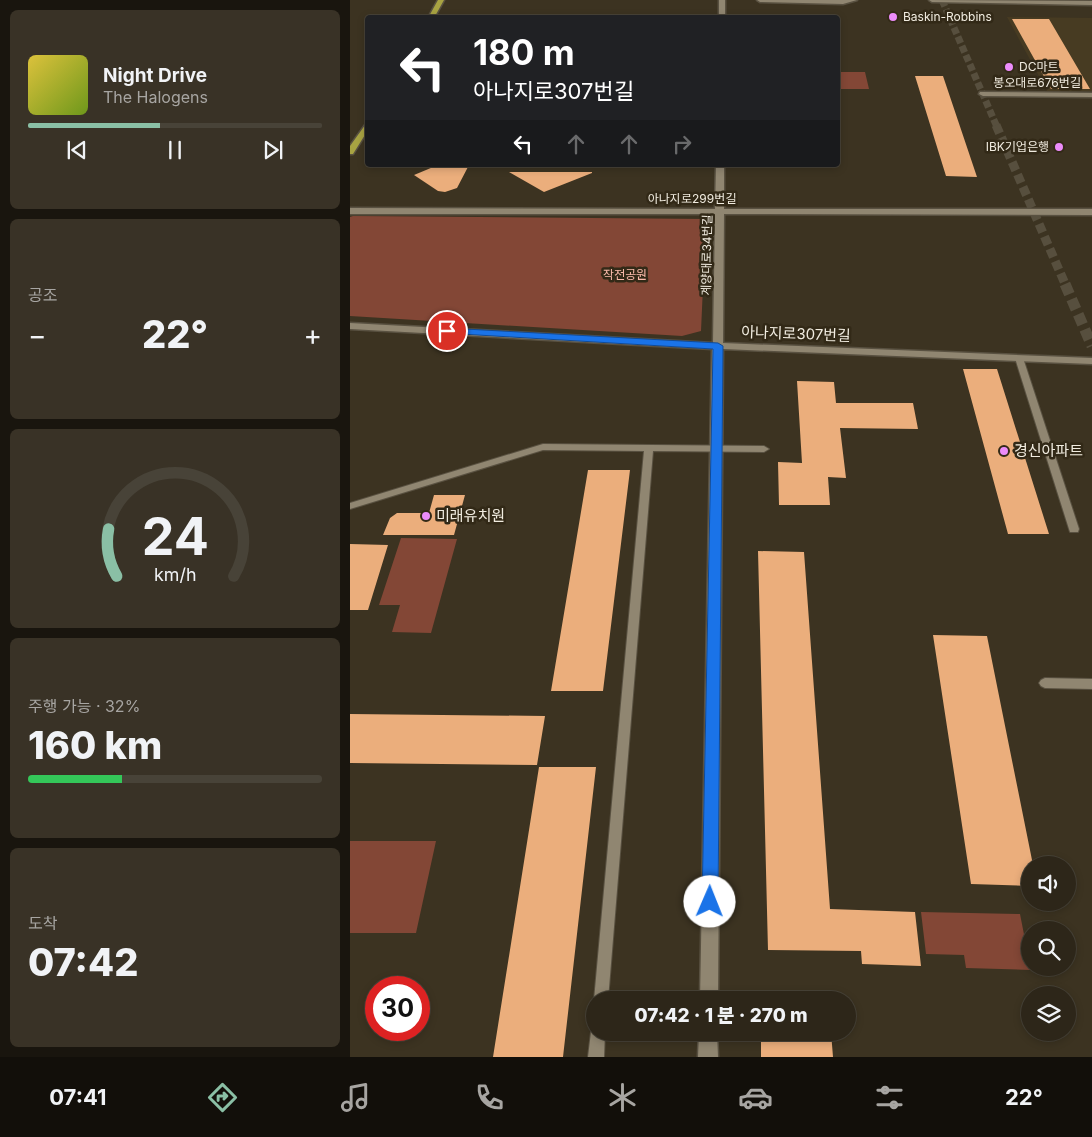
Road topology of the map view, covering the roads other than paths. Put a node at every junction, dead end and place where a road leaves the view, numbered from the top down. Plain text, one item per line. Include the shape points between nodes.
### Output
1 (441, 0) edge
2 (722, 0) edge
3 (760, 0) edge
4 (854, 0) edge
5 (932, 0) edge
6 (1092, 3) edge
7 (433, 15) edge
8 (722, 15) edge
9 (983, 94) dead end
10 (1092, 95) edge
11 (365, 128) edge
12 (350, 152) edge
13 (720, 167) edge
14 (350, 211) edge
15 (720, 212) junction
16 (1092, 212) edge
17 (350, 326) edge
18 (718, 346) junction
19 (1019, 358) junction
20 (1092, 361) edge
21 (649, 448) junction
22 (716, 449) junction
23 (764, 450) dead end
24 (350, 506) edge
25 (1074, 529) dead end
26 (1045, 683) dead end
27 (1092, 684) edge
28 (602, 991) edge
29 (709, 991) edge
30 (597, 1041) edge
31 (708, 1041) edge
32 (596, 1057) edge
33 (708, 1057) edge

1 - 7 main road
2 - 8 street
3 - 4 street
5 - 6 street
9 - 10 street, 봉오대로676번길
11 - 12 main road
13 - 15 street, 계양대로34번길
14 - 15 street, 아나지로299번길
15 - 16 street, 아나지로299번길
15 - 18 street, 계양대로34번길
17 - 18 street, 아나지로307번길
18 - 19 street, 아나지로307번길
18 - 22 street, 계양대로34번길
19 - 20 street, 아나지로307번길
19 - 25 lane
21 - 22 lane
21 - 24 lane via 542,447
21 - 28 lane
22 - 23 lane
22 - 29 street, 계양대로34번길
26 - 27 lane
30 - 32 lane
31 - 33 street

